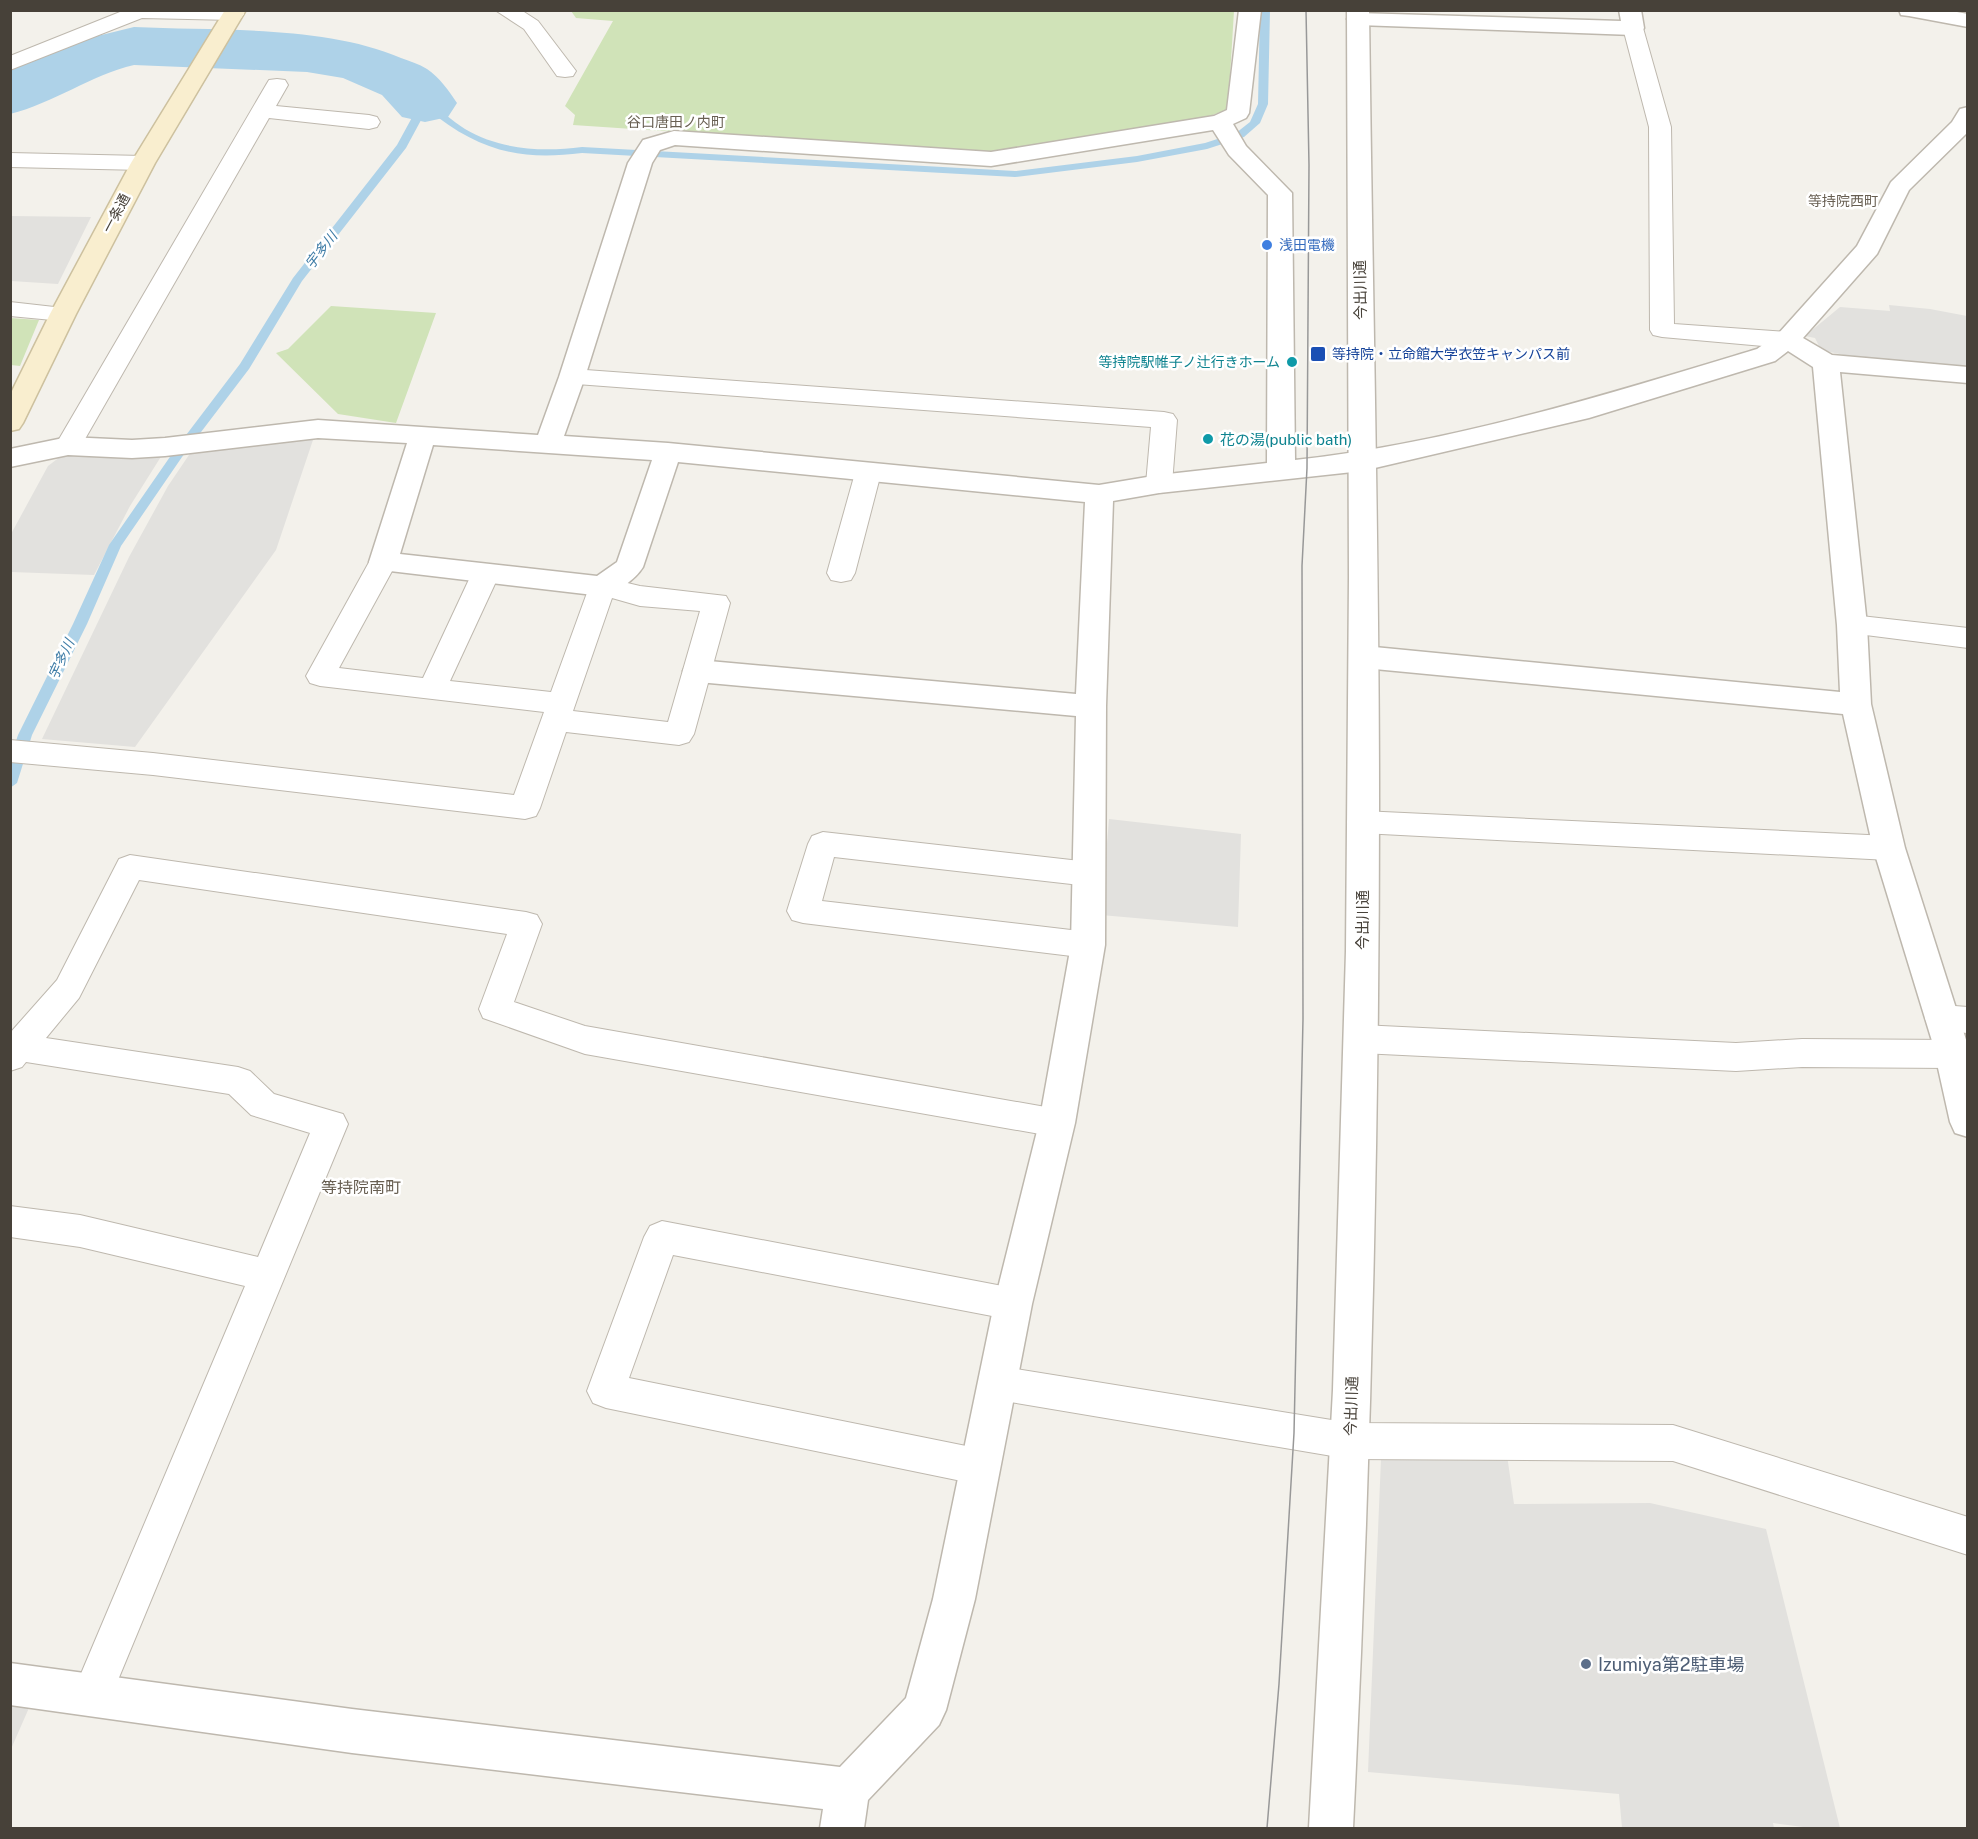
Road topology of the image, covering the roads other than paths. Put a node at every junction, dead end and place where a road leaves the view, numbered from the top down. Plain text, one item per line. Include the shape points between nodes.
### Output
1 (505, 10) edge
2 (1250, 10) edge
3 (1909, 10) edge
4 (235, 12) edge
5 (1358, 15) edge
6 (1631, 19) edge
7 (1968, 21) edge
8 (10, 64) edge
9 (565, 71) dead end
10 (277, 85) dead end
11 (262, 111) junction
12 (369, 122) dead end
13 (1966, 122) edge
14 (1228, 135) junction
15 (10, 160) edge
16 (143, 163) junction
17 (10, 309) edge
18 (63, 314) junction
19 (1787, 340) junction
20 (1826, 363) junction
21 (1968, 375) edge
22 (572, 377) junction
23 (10, 423) edge
24 (423, 435) junction
25 (548, 443) junction
26 (68, 446) junction
27 (668, 452) junction
28 (10, 458) edge
29 (1362, 462) junction
30 (1281, 471) junction
31 (868, 473) junction
32 (1159, 484) junction
33 (1099, 494) junction
34 (383, 562) junction
35 (486, 573) junction
36 (841, 573) dead end
37 (602, 586) junction
38 (1852, 625) junction
39 (1968, 638) edge
40 (1364, 657) junction
41 (698, 671) junction
42 (432, 689) junction
43 (1856, 704) junction
44 (1091, 706) junction
45 (559, 712) junction
46 (21, 752) edge
47 (1362, 822) junction
48 (1889, 848) junction
49 (1089, 874) junction
50 (1088, 945) junction
51 (1954, 1019) edge
52 (1361, 1040) junction
53 (14, 1052) edge
54 (1952, 1054) junction
55 (1968, 1122) edge
56 (1057, 1123) junction
57 (10, 1221) edge
58 (268, 1275) junction
59 (1013, 1304) junction
60 (998, 1383) junction
61 (1350, 1441) junction
62 (981, 1467) junction
63 (1968, 1536) edge
64 (10, 1684) edge
65 (92, 1695) junction
66 (845, 1809) edge
67 (1331, 1828) edge

1 - 9 lane via 531,25
2 - 14 street via 1238,113
3 - 7 street
4 - 8 lane via 140,12
4 - 16 main road, 一条通
5 - 6 street
5 - 29 street, 今出川通
6 - 19 lane via 1660,127 1662,330
10 - 11 lane
11 - 12 lane
11 - 26 lane
13 - 19 street via 1899,187 1868,249
14 - 22 street via 992,159 674,138 646,154
14 - 30 street via 1280,194
15 - 16 lane
16 - 18 main road, 一条通
17 - 18 lane
18 - 23 main road, 一条通
19 - 20 street
19 - 29 street via 1766,355 1580,412
20 - 21 street
20 - 38 street
22 - 25 street
22 - 32 lane via 1164,420
24 - 25 street
24 - 26 street via 318,429 165,447
24 - 34 street
25 - 27 street
26 - 28 street
27 - 31 street
27 - 37 street via 629,567
29 - 30 street
29 - 40 street, 今出川通
30 - 32 street
31 - 33 street
31 - 36 lane
32 - 33 street
33 - 44 street
34 - 35 street
34 - 42 lane via 320,676
35 - 37 street
35 - 42 lane
37 - 41 lane via 640,596 716,603
37 - 45 lane
38 - 39 lane
38 - 43 street
40 - 43 street
40 - 47 street, 今出川通
41 - 44 street
41 - 45 lane via 679,735
42 - 45 lane
43 - 48 street
44 - 49 street
45 - 46 lane via 525,808
47 - 48 lane
47 - 52 street, 今出川通
48 - 51 street
49 - 50 street
49 - 50 lane via 823,844 803,911
50 - 56 street
51 - 54 street
52 - 54 lane via 1736,1057 1802,1053
52 - 61 street, 今出川通
53 - 56 lane via 68,989 130,867 526,924 495,1009 585,1040
53 - 58 lane via 238,1081 263,1105 331,1124
54 - 55 street
56 - 59 street
57 - 58 lane via 80,1231
58 - 65 lane
59 - 60 street
59 - 62 lane via 662,1237 606,1391
60 - 61 lane
60 - 62 street
61 - 63 lane via 1673,1443
61 - 67 street, 今出川通 via 1345,1606
62 - 66 street via 954,1599 924,1710
64 - 65 street
65 - 66 street via 364,1732

